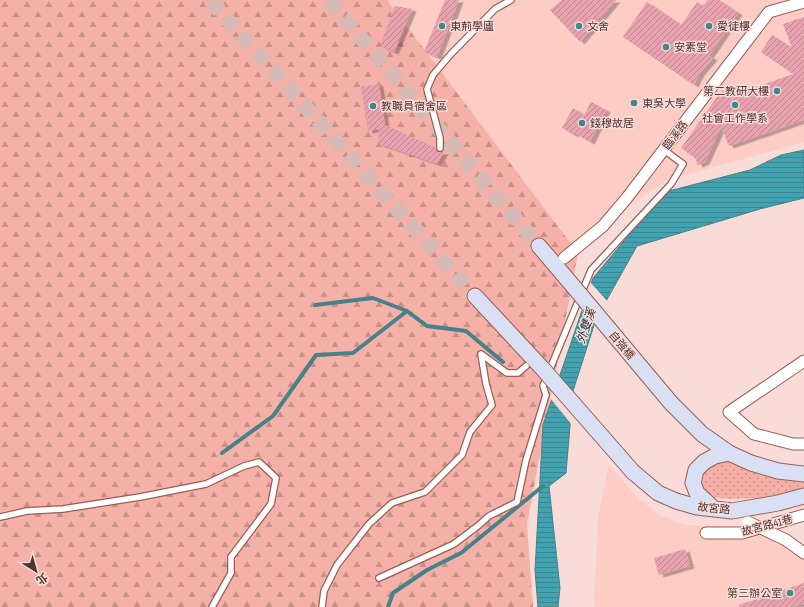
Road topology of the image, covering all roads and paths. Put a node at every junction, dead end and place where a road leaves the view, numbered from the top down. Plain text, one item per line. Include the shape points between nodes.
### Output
1 (511, 0) edge
2 (804, 2) edge
3 (440, 148) dead end
4 (664, 150) junction
5 (539, 246) tunnel mouth
6 (564, 258) dead end
7 (475, 296) tunnel mouth
8 (804, 361) edge
9 (526, 366) dead end
10 (804, 444) edge
11 (730, 453) junction
12 (804, 474) edge
13 (804, 496) edge
14 (713, 508) junction
15 (732, 511) junction
16 (804, 516) edge
17 (0, 517) edge
18 (706, 533) dead end
19 (804, 553) edge
20 (379, 578) dead end
21 (212, 607) edge
22 (322, 607) edge

1 - 3 lane via 495,9 433,75 427,89 440,138
2 - 4 street, 臨溪路 via 769,12
4 - 6 street, 臨溪路 via 603,226
4 - 20 lane via 683,164 671,184 592,270 543,386 546,395 526,460 517,502 489,516 454,544
5 - 11 main road, 自強橋, bridge via 671,404 702,434
7 - 14 main road, 故宮路, bridge via 633,472 658,493 697,507
8 - 10 street via 729,412 754,434 793,444
9 - 22 lane via 518,373 507,373 481,354 492,405 470,432 462,455 425,492 392,503 369,524 337,565 324,590
11 - 12 main road via 778,471
11 - 14 main road via 715,456 696,470 693,482 697,493
13 - 15 main road, 故宮路 via 778,504
14 - 15 main road, 故宮路
15 - 19 street, bridge via 748,522 786,540
16 - 18 street, 故宮路41巷 via 742,533
17 - 21 lane via 27,511 63,509 206,484 244,466 259,462 276,478 271,504 231,557 231,574

